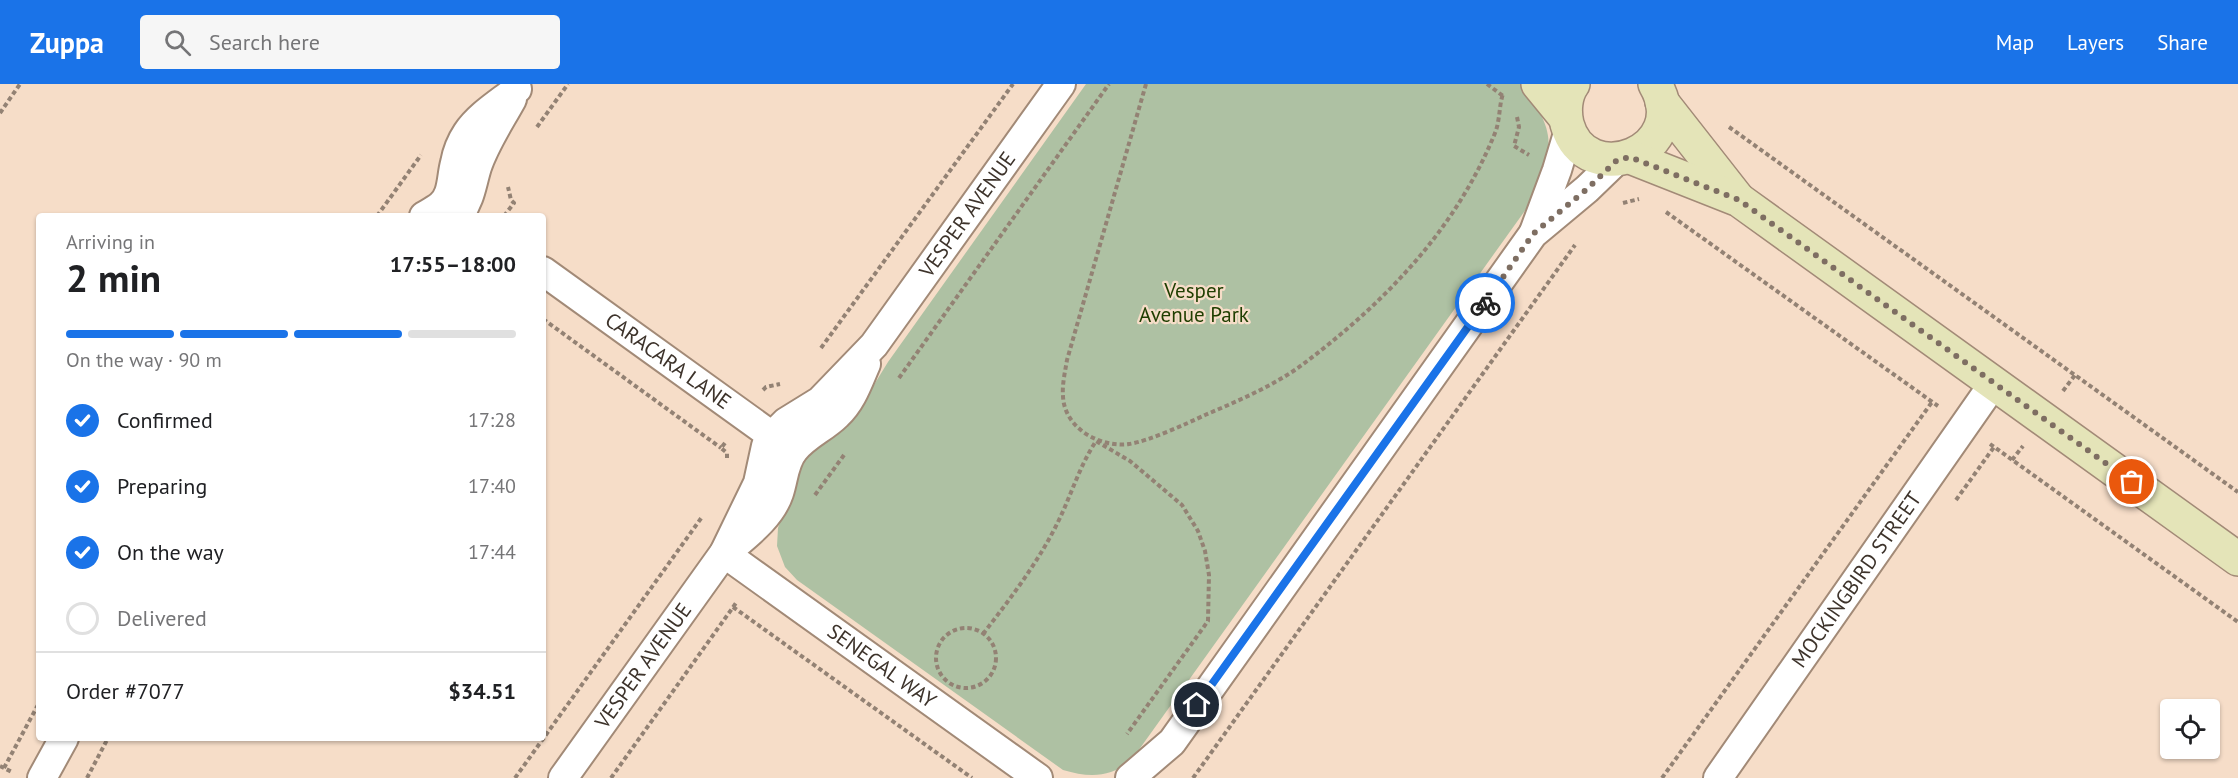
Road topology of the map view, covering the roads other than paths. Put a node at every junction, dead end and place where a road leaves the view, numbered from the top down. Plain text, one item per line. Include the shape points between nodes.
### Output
1 (1061, 84) edge
2 (1573, 84) edge
3 (519, 87) edge
4 (1525, 87) edge
5 (1660, 91) edge
6 (1567, 124) junction
7 (1624, 158) junction
8 (1739, 200) junction
9 (452, 212) edge
10 (1533, 234) junction
11 (546, 273) edge
12 (1994, 383) junction
13 (783, 443) junction
14 (724, 554) junction
15 (2238, 559) edge
16 (62, 741) edge
17 (1172, 742) junction
18 (42, 778) edge
19 (563, 778) edge
20 (1038, 778) edge
21 (1130, 778) edge
22 (1157, 778) edge
23 (1718, 778) edge

1 - 13 street, VESPER AVENUE via 874,345 850,399 837,416 805,439
2 - 6 street via 1566,101
3 - 9 street via 484,150 472,192
4 - 6 street
5 - 7 street via 1660,129 1642,150
5 - 8 street
6 - 7 street via 1577,143 1588,153 1602,158
6 - 10 street via 1557,170
7 - 8 street
7 - 10 street
8 - 12 street
10 - 17 street
11 - 13 street, CARACARA LANE
12 - 15 street
12 - 23 street, MOCKINGBIRD STREET
13 - 14 street, VESPER AVENUE via 785,466 771,509
14 - 19 street, VESPER AVENUE
14 - 20 street, SENEGAL WAY
16 - 18 street
17 - 21 street
17 - 22 street

